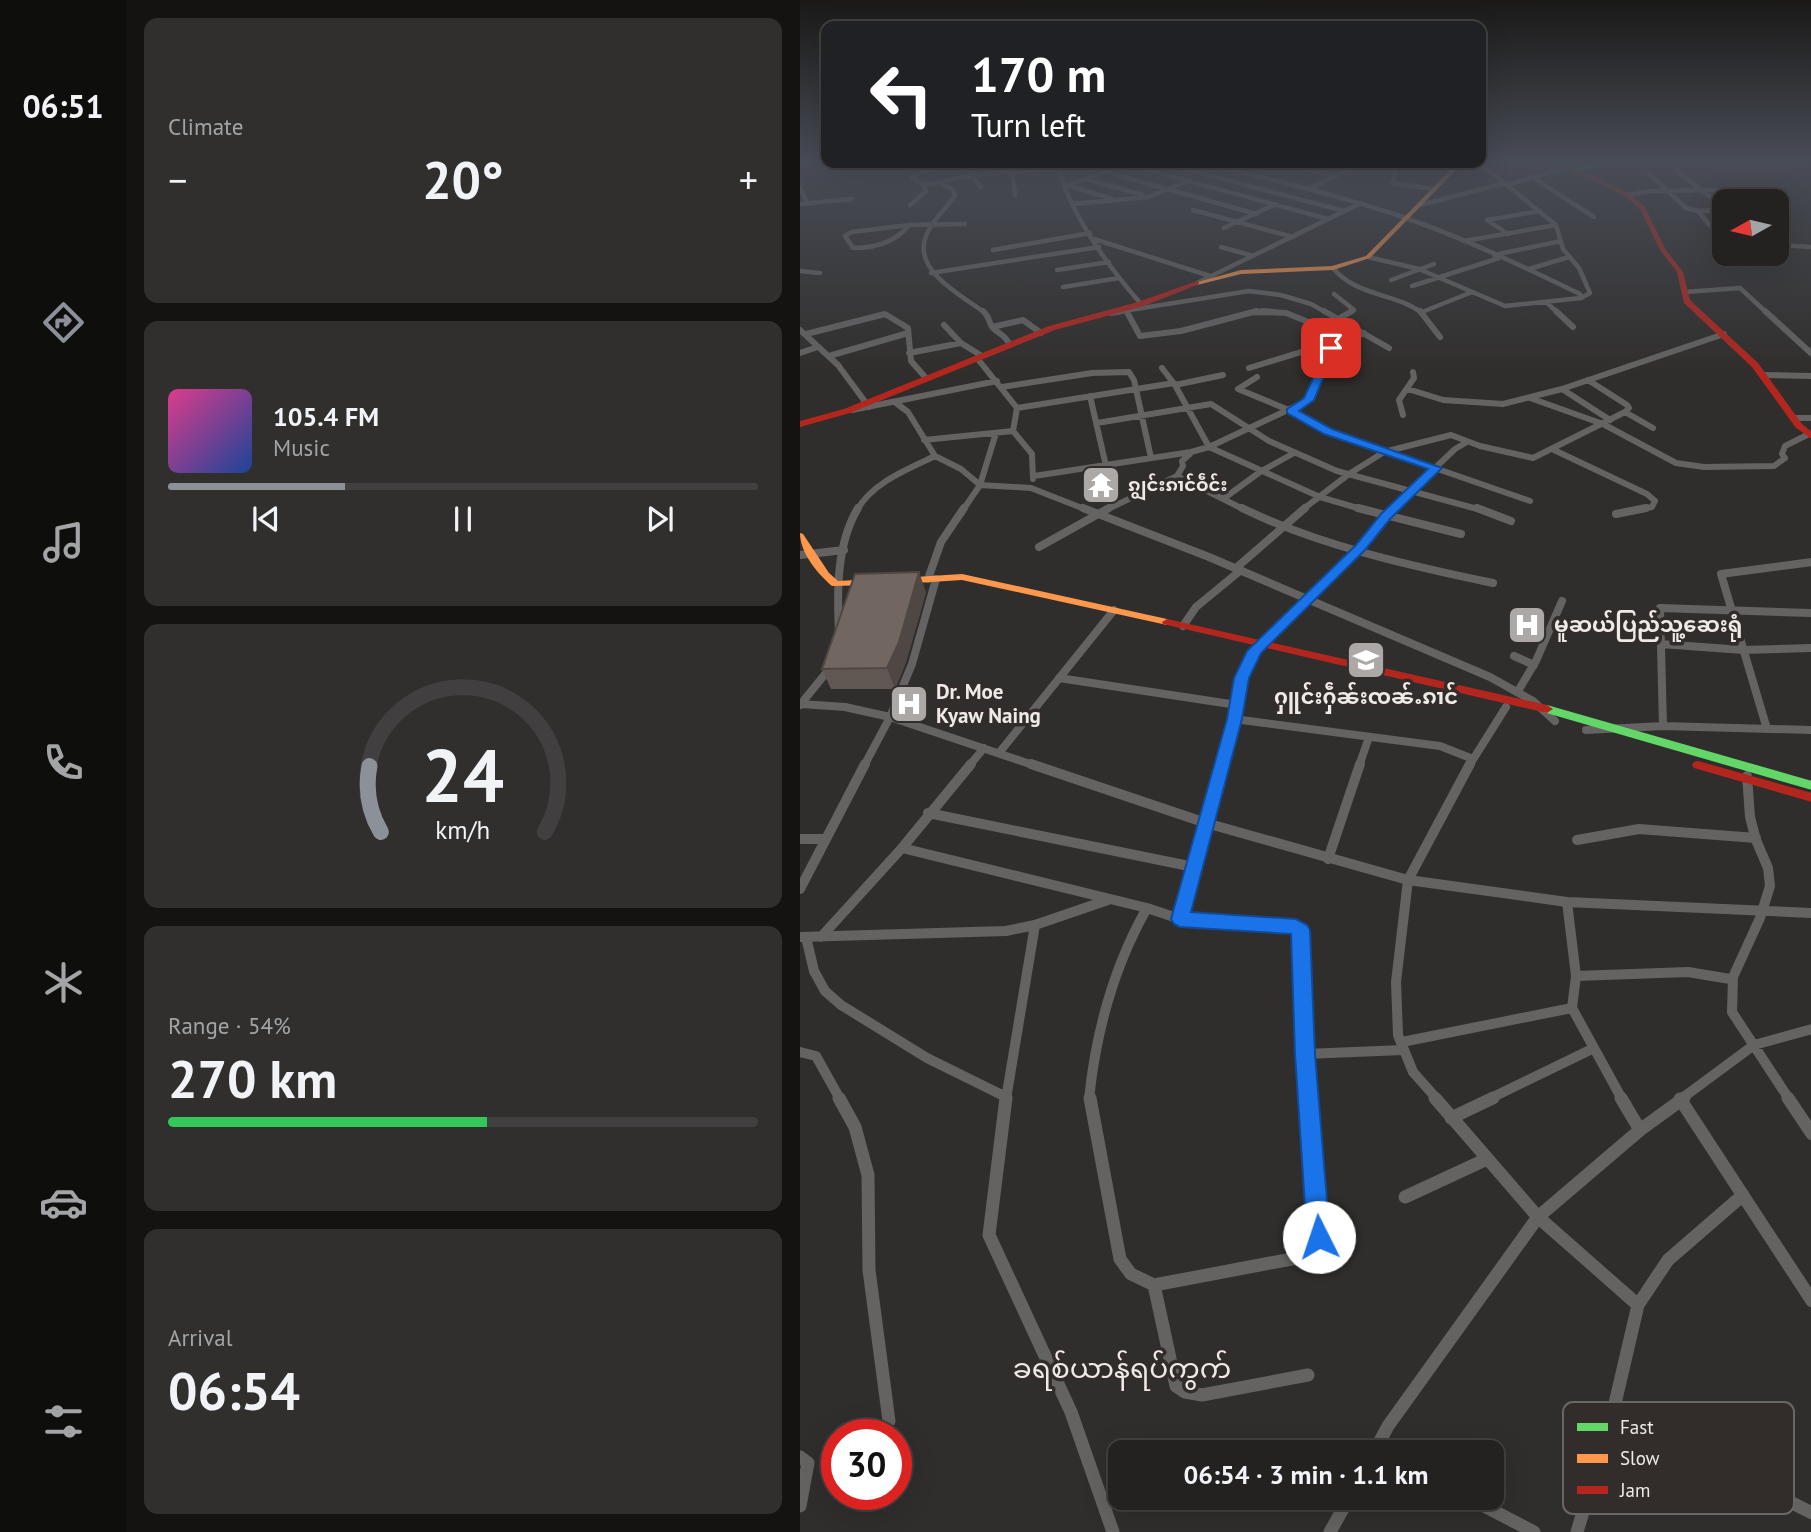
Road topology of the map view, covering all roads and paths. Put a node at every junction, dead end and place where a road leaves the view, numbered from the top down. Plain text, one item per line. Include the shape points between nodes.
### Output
1 (851, 232) edge
2 (903, 232) edge
3 (928, 232) edge
4 (1278, 232) edge
5 (1302, 232) edge
6 (1392, 232) edge
7 (1441, 232) edge
8 (1516, 232) edge
9 (1558, 232) edge
10 (1655, 232) edge
11 (1090, 233) joint
12 (1508, 234) joint
13 (1293, 237) junction
14 (1094, 240) junction
15 (1464, 241) junction
16 (1561, 241) junction
17 (1789, 246) edge
18 (1099, 247) junction
19 (1221, 247) dead end
20 (1811, 247) edge
21 (993, 250) dead end
22 (1253, 256) junction
23 (1497, 256) junction
24 (1368, 257) junction
25 (1569, 257) junction
26 (1109, 262) junction
27 (1434, 264) dead end
28 (1333, 268) junction
29 (1529, 269) junction
30 (1057, 270) dead end
31 (1419, 270) junction
32 (800, 271) edge
33 (820, 273) dead end
34 (931, 273) junction
35 (1436, 277) junction
36 (1119, 278) junction
37 (1204, 279) junction
38 (1391, 281) dead end
39 (1412, 286) dead end
40 (1063, 287) dead end
41 (1472, 292) junction
42 (1684, 292) junction
43 (1334, 294) dead end
44 (1581, 298) junction
45 (1546, 302) junction
46 (1141, 304) junction
47 (1127, 312) junction
48 (1422, 312) junction
49 (1102, 314) junction
50 (1339, 319) junction
51 (944, 325) dead end
52 (992, 327) junction
53 (1321, 327) junction
54 (1573, 327) dead end
55 (803, 332) edge
56 (1041, 332) junction
57 (1364, 332) junction
58 (908, 333) junction
59 (1724, 334) junction
60 (1440, 337) dead end
61 (961, 342) junction
62 (1010, 345) junction
63 (1329, 346) junction
64 (818, 347) junction
65 (1389, 348) dead end
66 (800, 353) edge
67 (909, 353) junction
68 (1811, 354) edge
69 (829, 356) junction
70 (979, 357) junction
71 (1328, 358) junction
72 (1347, 366) dead end
73 (1162, 368) dead end
74 (1249, 368) dead end
75 (1413, 372) dead end
76 (1223, 375) dead end
77 (1763, 375) junction
78 (1811, 376) edge
79 (1257, 377) dead end
80 (926, 378) junction
81 (1588, 380) junction
82 (999, 384) junction
83 (1174, 384) junction
84 (1136, 389) junction
85 (1408, 389) junction
86 (1562, 389) junction
87 (1089, 396) junction
88 (1530, 398) junction
89 (896, 403) junction
90 (868, 405) junction
91 (1017, 408) junction
92 (1189, 408) junction
93 (1291, 411) junction
94 (1625, 412) junction
95 (1141, 415) junction
96 (1403, 415) dead end
97 (1793, 418) junction
98 (1811, 418) edge
99 (1607, 422) junction
100 (1096, 423) junction
101 (800, 424) edge
102 (1653, 428) dead end
103 (1249, 429) junction
104 (1014, 431) junction
105 (996, 433) junction
106 (1809, 436) edge
107 (924, 440) junction
108 (1467, 442) junction
109 (1209, 447) junction
110 (1554, 450) junction
111 (1191, 452) junction
112 (1384, 452) junction
113 (1294, 453) junction
114 (935, 456) junction
115 (1151, 458) junction
116 (1106, 466) junction
117 (1436, 468) junction
118 (1260, 472) junction
119 (1349, 474) junction
120 (1034, 476) junction
121 (1177, 477) junction
122 (980, 485) junction
123 (1031, 488) junction
124 (1414, 489) junction
125 (1320, 497) junction
126 (1223, 499) junction
127 (1530, 501) dead end
128 (1097, 514) junction
129 (1616, 514) dead end
130 (1385, 516) junction
131 (1511, 521) dead end
132 (1280, 527) junction
133 (1461, 534) dead end
134 (800, 536) edge
135 (1039, 547) dead end
136 (1360, 548) junction
137 (844, 550) junction
138 (805, 555) edge
139 (1811, 562) edge
140 (1238, 569) junction
141 (935, 579) junction
142 (1493, 583) dead end
143 (836, 584) junction
144 (1309, 599) junction
145 (1562, 600) dead end
146 (1731, 610) junction
147 (1811, 613) edge
148 (1111, 614) junction
149 (1183, 626) junction
150 (1661, 644) junction
151 (1257, 647) junction
152 (835, 648) edge
153 (1811, 648) edge
154 (1743, 650) junction
155 (1513, 656) dead end
156 (830, 661) edge
157 (1534, 665) junction
158 (1059, 678) junction
159 (1518, 691) junction
160 (801, 704) edge
161 (1237, 705) junction
162 (1506, 707) junction
163 (1551, 716) junction
164 (890, 717) junction
165 (1234, 719) junction
166 (1663, 726) junction
167 (1608, 728) junction
168 (1767, 729) junction
169 (1586, 730) junction
170 (1811, 730) edge
171 (1369, 737) junction
172 (984, 748) junction
173 (999, 753) junction
174 (1473, 759) junction
175 (1747, 774) junction
176 (1811, 786) edge
177 (1811, 798) edge
178 (928, 813) junction
179 (1206, 823) junction
180 (1756, 838) junction
181 (800, 839) edge
182 (826, 839) junction
183 (1577, 840) dead end
184 (902, 848) junction
185 (1328, 859) junction
186 (1194, 867) junction
187 (1408, 880) junction
188 (800, 889) edge
189 (1108, 900) junction
190 (1567, 902) junction
191 (1147, 908) junction
192 (1762, 911) junction
193 (1811, 913) edge
194 (1180, 919) junction
195 (1035, 925) junction
196 (803, 937) edge
197 (821, 937) junction
198 (1576, 976) junction
199 (1730, 979) junction
200 (1572, 1008) junction
201 (1811, 1029) edge
202 (1754, 1045) junction
203 (1402, 1046) junction
204 (1592, 1049) junction
205 (800, 1052) edge
206 (1305, 1054) junction
207 (1006, 1097) junction
208 (1680, 1099) junction
209 (1451, 1118) junction
210 (1640, 1130) junction
211 (1811, 1134) edge
212 (1487, 1159) junction
213 (1743, 1195) junction
214 (1405, 1197) dead end
215 (1538, 1217) junction
216 (1154, 1285) junction
217 (1811, 1301) edge
218 (1638, 1305) junction
219 (1308, 1376) dead end
220 (1615, 1402) edge
221 (889, 1419) edge
222 (1380, 1440) edge
223 (800, 1457) edge
224 (1794, 1504) edge
225 (800, 1506) edge
226 (1342, 1510) edge
227 (1492, 1510) edge
228 (1811, 1513) edge
229 (1582, 1514) edge
230 (1113, 1532) edge
231 (1330, 1532) edge
232 (1534, 1532) edge
233 (1577, 1532) edge

1 - 2 street via 845,236 854,248 861,248 898,238
3 - 34 street via 925,255
4 - 13 street
5 - 13 street
6 - 24 main road
7 - 15 street
8 - 12 street
9 - 16 street
10 - 42 main road via 1680,272
11 - 14 street
11 - 21 street
12 - 15 street
13 - 22 street
14 - 18 street
14 - 37 street
15 - 23 street
16 - 23 street
16 - 25 street
17 - 20 street
18 - 26 street
18 - 34 street
19 - 22 street
22 - 37 street
23 - 29 street
23 - 35 street
24 - 28 main road
24 - 31 street
25 - 29 street
25 - 44 street via 1588,284 1590,293
26 - 30 street
26 - 36 street
27 - 31 street
28 - 37 main road via 1241,272
28 - 48 street via 1348,285
29 - 44 street
31 - 35 street
31 - 38 street
32 - 33 street
34 - 52 street via 988,315
35 - 39 street
35 - 41 street
36 - 40 street
36 - 46 street
37 - 46 main road
41 - 45 street via 1505,306
41 - 48 street
42 - 59 main road via 1695,310
42 - 68 street via 1740,288
43 - 50 street via 1354,308
44 - 45 street
45 - 54 street
46 - 49 main road
47 - 49 street
47 - 50 street via 1249,291 1300,300
47 - 53 street via 1140,336 1181,331 1258,311 1286,313
48 - 60 street
49 - 56 main road
50 - 53 street
50 - 57 street
51 - 61 street
52 - 56 street via 1023,320
52 - 62 street via 1005,335
53 - 63 street via 1319,333
55 - 58 street via 880,313 908,328
55 - 64 street
56 - 62 main road
57 - 63 street
57 - 65 street
58 - 67 street
58 - 69 street
59 - 77 main road
59 - 81 street
61 - 67 street
61 - 70 street
62 - 70 main road
63 - 71 street
63 - 74 street
64 - 66 street
64 - 69 street
67 - 80 street
69 - 90 street
70 - 80 main road
70 - 82 street
71 - 72 street
71 - 93 street via 1309,400
73 - 83 street
75 - 85 street
76 - 83 street
77 - 78 street
77 - 97 main road
79 - 93 street via 1238,389
80 - 90 main road
81 - 86 street
81 - 94 street via 1627,405
82 - 84 street via 1124,371 1132,374
82 - 89 street
82 - 91 street
83 - 84 street
83 - 92 street
84 - 87 street
84 - 95 street
85 - 88 street via 1443,400 1487,405
85 - 96 street via 1399,400
86 - 88 street
86 - 99 street
87 - 91 street
87 - 100 street
88 - 99 street
89 - 90 street
89 - 107 street via 908,412
90 - 101 main road
91 - 104 street
92 - 95 street
92 - 103 street via 1211,404
92 - 109 street
93 - 103 street
93 - 112 street
94 - 99 street
94 - 102 street
95 - 100 street
95 - 115 street
97 - 98 street
97 - 106 main road
99 - 106 street via 1676,463 1704,467 1781,463 1785,446
99 - 110 street
100 - 116 street
103 - 109 street
103 - 113 street
104 - 105 street
104 - 120 street via 1032,454
105 - 107 street
105 - 122 street
107 - 114 street
108 - 110 street via 1525,458
108 - 112 street via 1447,435
108 - 117 street
109 - 111 street
109 - 118 street
110 - 129 street via 1655,501 1652,507
111 - 115 street
111 - 121 street
112 - 117 street
112 - 119 street
113 - 118 street
113 - 119 street
114 - 122 street via 962,469
114 - 137 street via 882,484 862,501 852,518
115 - 116 street
116 - 120 street
117 - 124 street
117 - 127 street
118 - 125 street
118 - 126 street
119 - 124 street
119 - 125 street
120 - 123 street
121 - 126 street
121 - 128 street
122 - 123 street
122 - 141 street via 941,542
123 - 128 street
124 - 130 street
124 - 131 street
125 - 130 street
125 - 132 street
126 - 132 street
128 - 135 street
128 - 140 street
130 - 133 street
130 - 136 street
132 - 136 street
132 - 140 street
134 - 138 main road
136 - 142 street
136 - 144 street
137 - 138 street
137 - 143 street
138 - 143 main road
139 - 146 street via 1721,574
140 - 144 street
140 - 149 street via 1196,607
141 - 143 main road
141 - 148 main road
141 - 164 street via 912,664
143 - 152 street via 839,636
144 - 151 street
144 - 159 street
145 - 157 street
146 - 147 street
146 - 150 street via 1660,608
146 - 154 street
148 - 149 main road
148 - 151 main road
148 - 158 street
149 - 151 main road
150 - 154 street
150 - 166 street
151 - 161 street via 1242,678
151 - 162 main road
151 - 163 main road via 1511,699
153 - 154 street
154 - 168 street
155 - 157 street
156 - 160 street
157 - 159 street
158 - 161 street
158 - 173 street
159 - 163 street
160 - 164 street
161 - 165 street
162 - 163 main road
162 - 174 street
163 - 167 main road
163 - 169 main road
164 - 172 street
164 - 182 street
165 - 171 street
165 - 179 street
166 - 167 street
166 - 168 street
167 - 169 street
167 - 175 main road
168 - 170 street
169 - 175 main road
171 - 174 street via 1440,746
171 - 185 street
172 - 173 street
172 - 178 street
173 - 179 street
174 - 187 street
175 - 176 main road
175 - 177 main road
175 - 180 street
178 - 184 street
178 - 186 street
179 - 185 street
179 - 186 street
180 - 183 street via 1639,829
180 - 192 street via 1771,885
181 - 182 street
182 - 188 street
184 - 189 street
184 - 197 street
185 - 187 street
186 - 194 street
187 - 190 street
187 - 203 street via 1396,982
189 - 191 street
189 - 195 street
190 - 192 street
190 - 198 street
191 - 194 street
191 - 216 street via 1128,942 1103,1012 1089,1103 1120,1259 1131,1274
192 - 193 street
192 - 199 street
194 - 206 street via 1300,930
195 - 197 street via 953,934
195 - 207 street
196 - 197 street
196 - 207 street via 825,991 841,1005 927,1058
198 - 199 street via 1688,972
198 - 200 street
199 - 202 street via 1732,1012
200 - 203 street
200 - 204 street
201 - 202 street
202 - 208 street
202 - 211 street
203 - 206 street
203 - 209 street via 1413,1072
204 - 209 street
204 - 210 street
205 - 221 street via 816,1056 855,1127 868,1175 869,1270
206 - 216 street via 1319,1237 1310,1252
207 - 230 street via 988,1235 1071,1412
208 - 210 street
208 - 213 street
209 - 212 street
210 - 215 street
212 - 214 street
212 - 215 street
213 - 217 street
213 - 218 street via 1668,1260
215 - 218 street
215 - 222 street
216 - 219 street via 1176,1386 1185,1392 1202,1395
218 - 220 street
223 - 225 street via 808,1464
224 - 228 street
226 - 231 street
227 - 232 street
229 - 233 street

